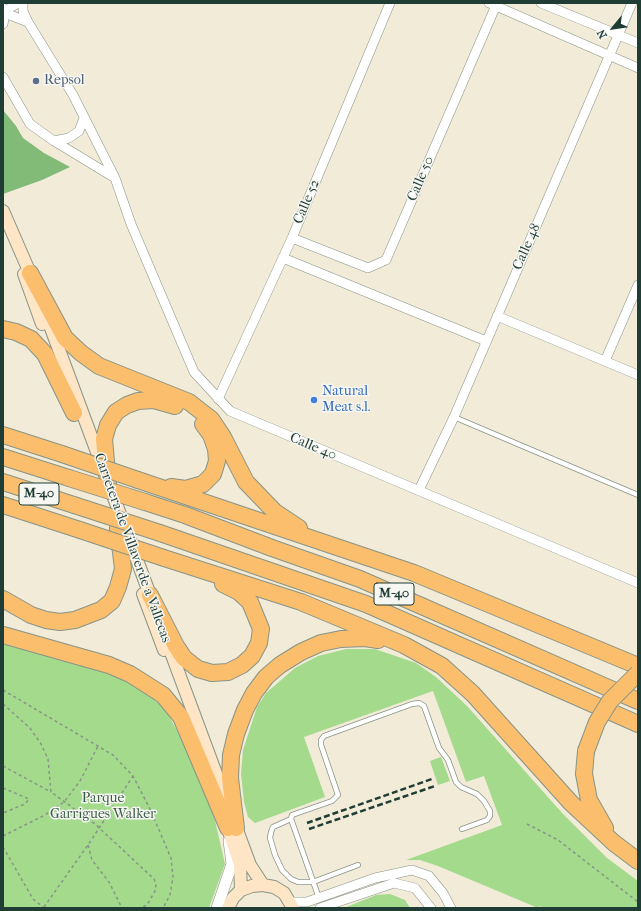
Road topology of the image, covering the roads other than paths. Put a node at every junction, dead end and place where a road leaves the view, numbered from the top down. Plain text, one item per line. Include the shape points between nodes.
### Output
1 (18, 3) edge
2 (23, 3) edge
3 (390, 3) edge
4 (541, 3) edge
5 (632, 3) edge
6 (494, 4) edge
7 (4, 11) edge
8 (28, 22) junction
9 (3, 24) edge
10 (619, 34) junction
11 (638, 43) edge
12 (610, 55) junction
13 (638, 68) edge
14 (3, 77) edge
15 (84, 118) junction
16 (54, 141) junction
17 (115, 178) junction
18 (3, 211) edge
19 (3, 231) edge
20 (292, 238) junction
21 (283, 258) junction
22 (30, 273) junction
23 (638, 285) edge
24 (497, 316) junction
25 (3, 329) edge
26 (486, 341) junction
27 (605, 361) junction
28 (638, 375) edge
29 (218, 398) junction
30 (74, 413) junction
31 (454, 417) junction
32 (3, 430) edge
33 (3, 435) edge
34 (30, 443) junction
35 (3, 457) edge
36 (3, 482) edge
37 (108, 484) junction
38 (153, 486) junction
39 (419, 490) junction
40 (638, 495) edge
41 (6, 507) edge
42 (118, 528) junction
43 (321, 541) junction
44 (186, 565) junction
45 (638, 583) edge
46 (150, 595) junction
47 (3, 599) edge
48 (3, 635) edge
49 (404, 645) junction
50 (638, 666) edge
51 (638, 673) edge
52 (638, 701) edge
53 (638, 724) edge
54 (291, 819) junction
55 (232, 828) junction
56 (462, 829) dead end
57 (614, 843) junction
58 (638, 861) edge
59 (358, 865) dead end
60 (313, 882) junction
61 (263, 884) junction
62 (241, 890) junction
63 (292, 905) edge
64 (320, 905) edge
65 (217, 908) edge
66 (228, 908) edge
67 (431, 908) edge
68 (451, 908) edge

1 - 7 street
2 - 8 street, Calle 40 via 23,11
3 - 20 street, Calle 52
4 - 10 street
5 - 10 street, Calle 48
6 - 12 street
6 - 20 street, Calle 50 via 386,260 368,268
7 - 8 street
7 - 9 street
8 - 15 street, Calle 40
10 - 11 street
10 - 12 street, Calle 48
12 - 13 street
12 - 24 street, Calle 48
14 - 16 street via 30,124
15 - 16 street via 79,131 68,138
15 - 17 street, Calle 40
16 - 17 street
17 - 29 street, Calle 40 via 131,224 194,372
18 - 22 main road, Carretera de Villaverde a Vallecas
19 - 30 main road, Carretera de Villaverde a Vallecas via 24,275
20 - 21 street, Calle 52
21 - 26 street
21 - 29 street, Calle 52
22 - 37 main road, Carretera de Villaverde a Vallecas
22 - 43 highway via 65,338 81,353 99,366 189,402 211,419 246,482 275,512
23 - 27 street
24 - 26 street, Calle 48
24 - 27 street
25 - 30 highway via 31,339 45,354
26 - 31 street, Calle 48
27 - 28 street
29 - 39 street, Calle 40 via 230,411
30 - 42 main road, Carretera de Villaverde a Vallecas
31 - 39 street, Calle 48
31 - 40 lane
32 - 34 highway
33 - 34 highway
34 - 38 highway, bridge
35 - 52 highway, M-40, bridge via 185,515 360,579
36 - 53 highway, M-40, bridge via 366,604
37 - 38 highway via 104,438 108,425 116,412 127,405 154,400 186,411 201,422 212,435 216,461 213,474 203,484 186,489
37 - 46 main road, Carretera de Villaverde a Vallecas
38 - 43 highway
39 - 45 street, Calle 40
41 - 44 highway, bridge
42 - 47 highway via 123,569 112,601 101,610 75,620 60,622 32,615
42 - 55 main road, Carretera de Villaverde a Vallecas
43 - 50 highway via 414,573
44 - 46 highway via 239,592 250,602 260,629 259,643 252,656 242,665 228,672 212,673 198,669 184,658 176,646
44 - 49 highway via 301,602
46 - 55 main road, Carretera de Villaverde a Vallecas
48 - 55 highway via 109,665 130,674 163,695 181,718
49 - 55 highway via 365,638 321,643 280,665 266,677 245,710 231,755
49 - 57 highway via 442,666 473,694 570,803
51 - 57 highway, bridge via 610,701 597,722 586,751 584,774 589,800
54 - 56 lane via 292,815 332,801 338,795 321,745 324,736 418,704 424,706 439,748 448,760 456,782 477,794 490,811 487,820
54 - 60 lane
54 - 60 lane via 276,825 271,832 270,838 275,855 282,870 290,879
55 - 61 main road, Carretera de Villaverde a Vallecas via 250,865
55 - 62 main road, Carretera de Villaverde a Vallecas via 240,864
55 - 65 street via 232,864
57 - 58 highway
59 - 60 lane
60 - 64 lane
61 - 62 main road
61 - 63 main road via 284,893
62 - 66 main road
63 - 64 street via 307,902
64 - 67 street via 364,896 394,883 414,888
64 - 68 street via 375,878 412,870 429,876 444,893

